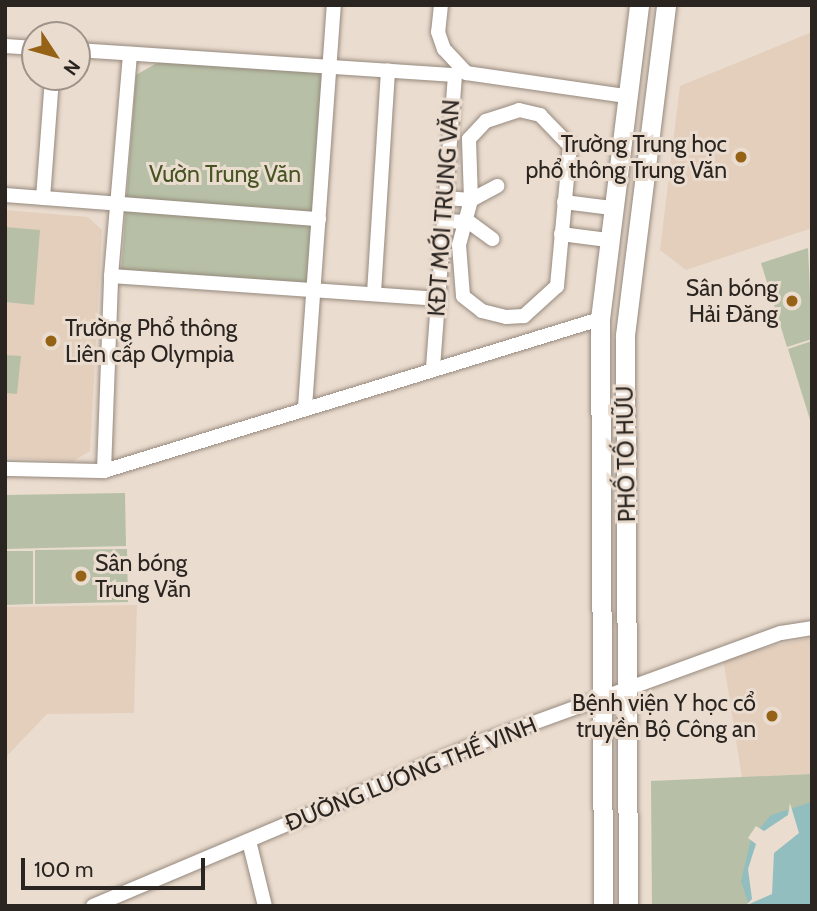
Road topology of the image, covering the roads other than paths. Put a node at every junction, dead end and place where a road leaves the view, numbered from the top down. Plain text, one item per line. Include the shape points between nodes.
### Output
1 (334, 5) edge
2 (441, 5) edge
3 (639, 5) edge
4 (666, 5) edge
5 (91, 51) edge
6 (130, 54) junction
7 (330, 67) junction
8 (388, 70) junction
9 (51, 91) edge
10 (626, 93) junction
11 (653, 96) junction
12 (497, 186) dead end
13 (5, 195) edge
14 (43, 198) junction
15 (444, 198) junction
16 (471, 200) junction
17 (564, 202) junction
18 (119, 204) junction
19 (612, 208) junction
20 (319, 219) junction
21 (443, 221) junction
22 (469, 222) junction
23 (561, 234) junction
24 (492, 239) dead end
25 (608, 240) junction
26 (111, 276) junction
27 (314, 289) junction
28 (374, 293) junction
29 (436, 299) junction
30 (600, 319) junction
31 (433, 367) junction
32 (305, 407) junction
33 (5, 469) edge
34 (104, 471) junction
35 (812, 628) edge
36 (629, 687) junction
37 (600, 698) junction
38 (249, 841) junction
39 (93, 906) edge
40 (265, 906) edge
41 (603, 906) edge
42 (628, 906) edge

1 - 7 street
2 - 10 street via 438,32 444,49 466,73
3 - 10 main road, PHỐ TỐ HỮU
4 - 11 main road, PHỐ TỐ HỮU
5 - 6 street, KĐT MỚI TRUNG VĂN
6 - 7 street, KĐT MỚI TRUNG VĂN
6 - 18 street
7 - 8 street, KĐT MỚI TRUNG VĂN
7 - 20 street
8 - 15 street, KĐT MỚI TRUNG VĂN via 455,75
8 - 28 street
9 - 14 street
10 - 11 main road
10 - 19 main road, PHỐ TỐ HỮU
11 - 36 main road, PHỐ TỐ HỮU via 625,335
12 - 16 street
13 - 14 street
14 - 18 street
15 - 16 street
15 - 21 street, KĐT MỚI TRUNG VĂN
16 - 17 street via 469,139 486,121 519,110 540,115 570,146
16 - 22 street
17 - 19 street
17 - 23 street
18 - 20 street
18 - 26 street
19 - 25 main road, PHỐ TỐ HỮU
20 - 27 street
21 - 22 street
21 - 29 street, KĐT MỚI TRUNG VĂN
22 - 23 street via 460,245 458,285 482,311 506,317 524,316 557,286
22 - 24 street
23 - 25 street
25 - 30 main road, PHỐ TỐ HỮU
26 - 27 street
26 - 34 street
27 - 28 street
27 - 32 street
28 - 29 street
29 - 31 street, KĐT MỚI TRUNG VĂN
30 - 31 street
30 - 37 main road, PHỐ TỐ HỮU
31 - 32 street
32 - 34 street
33 - 34 street
35 - 36 street, ĐƯỜNG LƯƠNG THẾ VINH via 780,633
36 - 37 street, ĐƯỜNG LƯƠNG THẾ VINH
36 - 42 main road, PHỐ TỐ HỮU
37 - 38 street, ĐƯỜNG LƯƠNG THẾ VINH
37 - 41 main road, PHỐ TỐ HỮU
38 - 39 street, ĐƯỜNG LƯƠNG THẾ VINH
38 - 40 street

